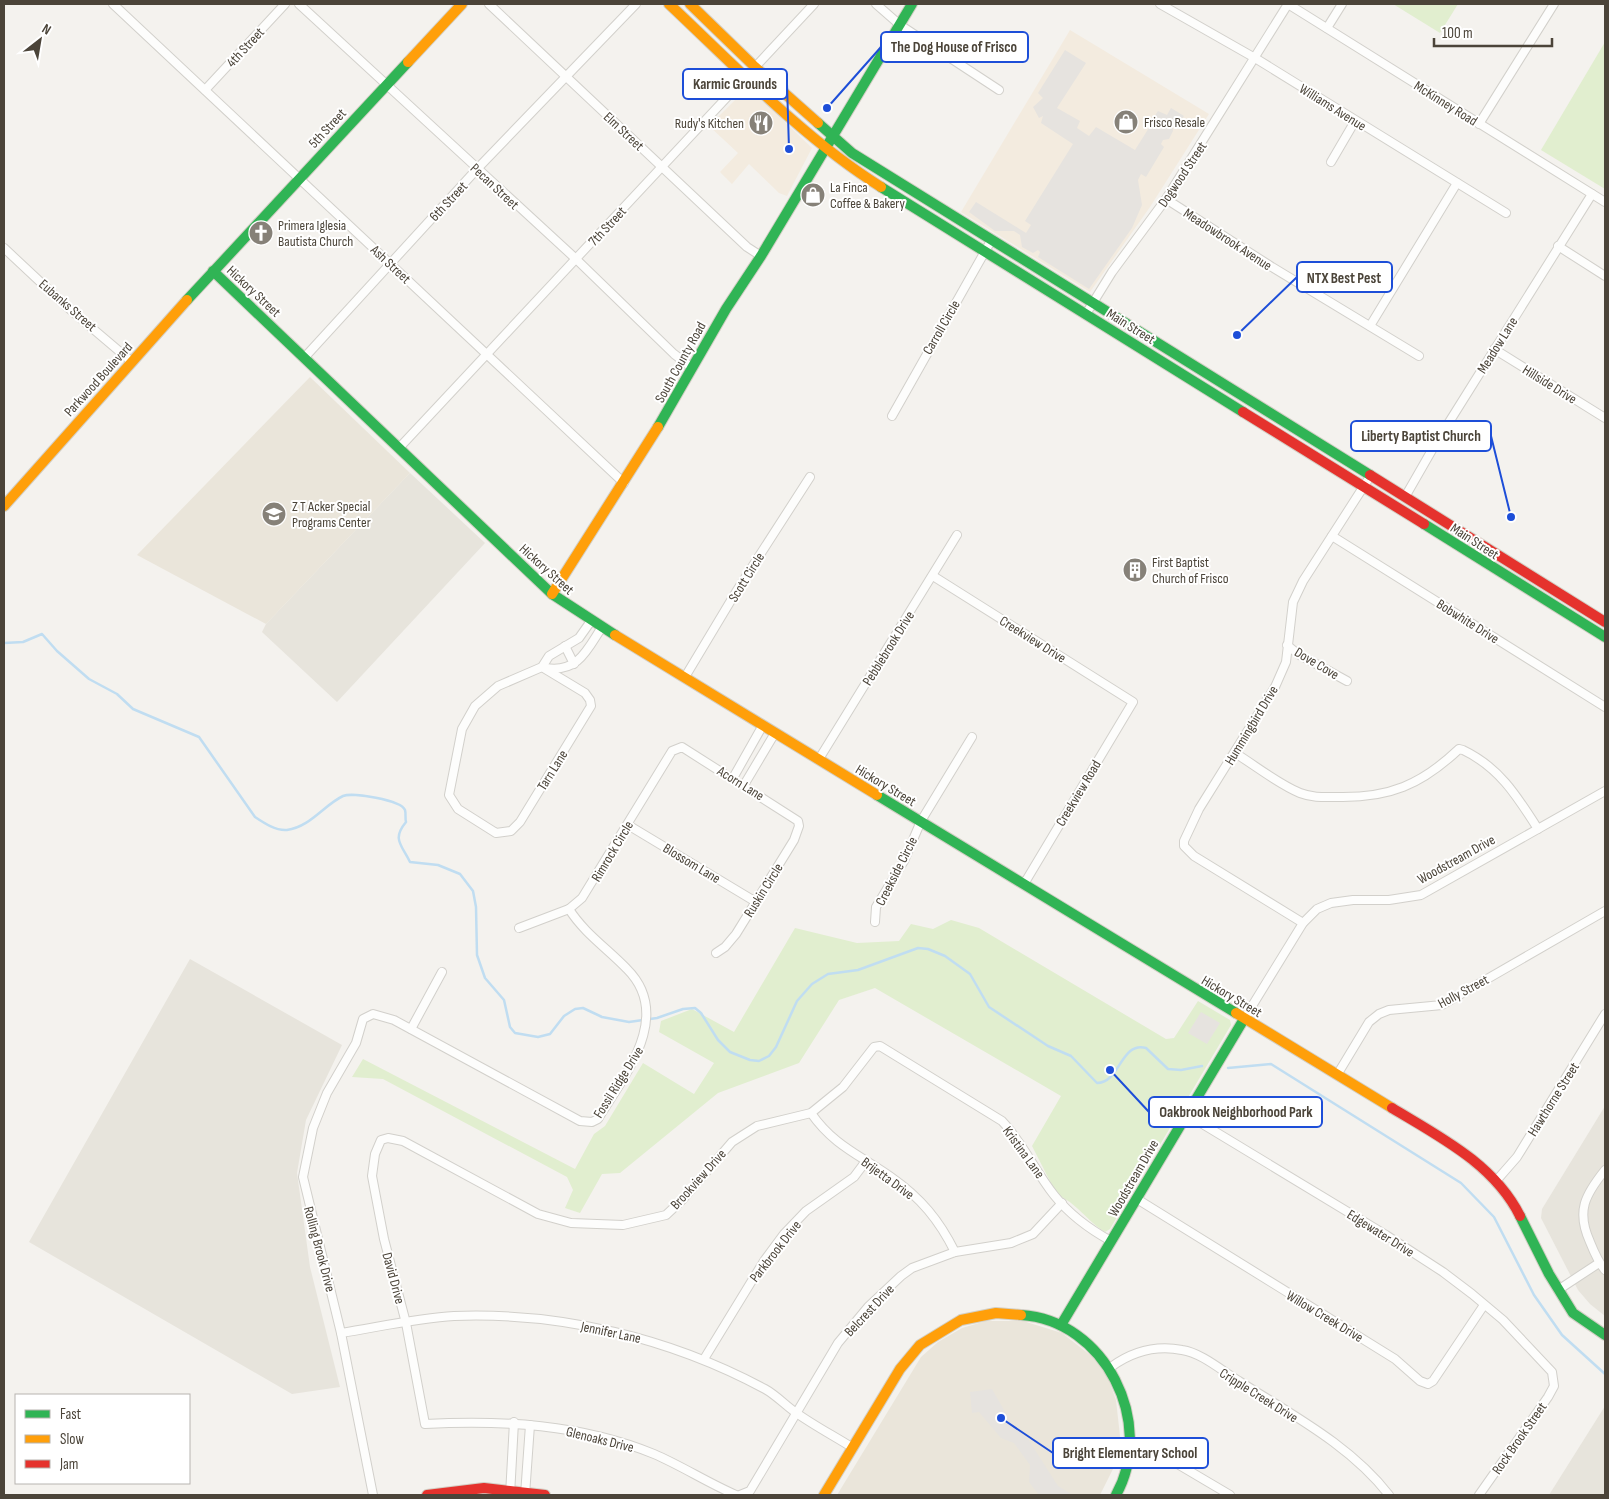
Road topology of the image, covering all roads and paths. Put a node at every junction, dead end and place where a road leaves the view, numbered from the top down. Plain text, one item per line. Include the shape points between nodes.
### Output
1 (113, 4) edge
2 (285, 4) edge
3 (299, 4) edge
4 (462, 4) edge
5 (489, 4) edge
6 (636, 4) edge
7 (669, 4) edge
8 (690, 4) edge
9 (814, 4) edge
10 (876, 4) edge
11 (912, 4) edge
12 (1160, 4) edge
13 (1288, 4) edge
14 (1342, 4) edge
15 (1554, 4) edge
16 (900, 25) junction
17 (1327, 28) junction
18 (1255, 58) junction
19 (755, 67) junction
20 (567, 77) junction
21 (746, 77) junction
22 (387, 85) junction
23 (205, 90) junction
24 (999, 90) dead end
25 (1355, 121) junction
26 (1479, 124) junction
27 (829, 143) junction
28 (1331, 162) dead end
29 (662, 167) junction
30 (477, 169) junction
31 (298, 179) junction
32 (1457, 183) junction
33 (905, 186) junction
34 (1592, 194) junction
35 (898, 197) junction
36 (1166, 199) junction
37 (1605, 202) edge
38 (923, 212) junction
39 (1506, 213) dead end
40 (965, 223) junction
41 (992, 239) junction
42 (1558, 246) junction
43 (4, 248) edge
44 (984, 251) junction
45 (761, 256) junction
46 (576, 259) junction
47 (390, 264) junction
48 (213, 271) junction
49 (1605, 276) edge
50 (1093, 302) junction
51 (1086, 314) junction
52 (1370, 326) junction
53 (1494, 349) junction
54 (487, 354) junction
55 (1177, 355) junction
56 (1419, 356) dead end
57 (304, 358) junction
58 (132, 362) junction
59 (691, 367) junction
60 (1170, 367) junction
61 (1251, 402) junction
62 (1244, 413) junction
63 (892, 416) dead end
64 (1605, 418) edge
65 (1285, 423) junction
66 (1278, 435) junction
67 (399, 448) junction
68 (1371, 475) junction
69 (810, 477) dead end
70 (624, 483) junction
71 (1364, 486) junction
72 (1405, 498) junction
73 (4, 506) edge
74 (956, 535) dead end
75 (1332, 536) junction
76 (1513, 564) junction
77 (933, 576) junction
78 (1505, 576) junction
79 (552, 594) junction
80 (592, 621) junction
81 (1605, 622) edge
82 (602, 627) junction
83 (1605, 638) edge
84 (1288, 644) junction
85 (565, 646) junction
86 (574, 664) junction
87 (542, 667) junction
88 (685, 677) junction
89 (1347, 681) dead end
90 (1133, 702) joint
91 (1605, 707) edge
92 (763, 725) junction
93 (775, 733) junction
94 (972, 737) dead end
95 (682, 747) joint
96 (1235, 753) junction
97 (819, 759) junction
98 (732, 778) junction
99 (744, 785) junction
100 (1605, 791) edge
101 (798, 821) joint
102 (920, 822) junction
103 (628, 825) junction
104 (1538, 829) junction
105 (1024, 884) junction
106 (756, 902) junction
107 (569, 910) junction
108 (1605, 911) edge
109 (875, 922) dead end
110 (1303, 923) junction
111 (519, 928) dead end
112 (716, 953) dead end
113 (442, 972) dead end
114 (368, 1014) joint
115 (1605, 1014) edge
116 (1244, 1019) junction
117 (411, 1029) junction
118 (874, 1047) joint
119 (1337, 1076) junction
120 (811, 1113) junction
121 (1186, 1114) junction
122 (388, 1138) joint
123 (866, 1160) junction
124 (1605, 1170) edge
125 (1496, 1181) junction
126 (1136, 1200) junction
127 (1062, 1203) junction
128 (1111, 1241) junction
129 (955, 1252) junction
130 (1600, 1263) junction
131 (1605, 1270) edge
132 (1558, 1290) junction
133 (1484, 1305) junction
134 (406, 1323) junction
135 (1062, 1325) junction
136 (342, 1333) junction
137 (1605, 1335) edge
138 (704, 1359) junction
139 (1111, 1367) junction
140 (1554, 1379) joint
141 (796, 1413) junction
142 (514, 1422) junction
143 (425, 1424) joint
144 (530, 1425) junction
145 (1130, 1446) junction
146 (853, 1448) junction
147 (510, 1492) edge
148 (525, 1494) edge
149 (373, 1495) edge
150 (427, 1495) edge
151 (545, 1495) edge
152 (736, 1495) edge
153 (740, 1495) edge
154 (824, 1495) edge
155 (1116, 1495) edge
156 (1230, 1495) edge
157 (1390, 1495) edge
158 (1478, 1495) edge

1 - 23 street, Ash Street
2 - 23 street, 4th Street
3 - 22 street, Pecan Street
4 - 22 street, 5th Street
5 - 20 street, Elm Street
6 - 20 street, 6th Street
7 - 21 street, Main Street
8 - 19 street, Main Street
9 - 19 street, 7th Street
10 - 16 street
11 - 16 street, South County Road
12 - 18 street, Williams Avenue
13 - 17 street, McKinney Road
13 - 18 street, Dogwood Street
14 - 17 street
15 - 26 street
16 - 24 street
16 - 27 street, South County Road
17 - 26 street, McKinney Road
18 - 25 street, Williams Avenue
18 - 36 street, Dogwood Street
19 - 21 street, 7th Street
19 - 27 street, Main Street
20 - 29 street, Elm Street
20 - 30 street, 6th Street
21 - 27 street, Main Street
21 - 29 street, 7th Street
22 - 30 street, Pecan Street
22 - 31 street, 5th Street
23 - 31 street, Ash Street
25 - 28 street
25 - 32 street, Williams Avenue
26 - 34 street, McKinney Road
27 - 33 street, Main Street via 852,153
27 - 35 street, Main Street via 848,166
27 - 45 street, South County Road
29 - 45 street, Elm Street via 747,247
29 - 46 street, 7th Street
30 - 46 street, Pecan Street
30 - 47 street, 6th Street
31 - 47 street, Ash Street
31 - 48 street, 5th Street
32 - 39 street, Williams Avenue
32 - 52 street
33 - 35 street
33 - 40 street, Main Street
34 - 37 street, McKinney Road
34 - 42 street, Meadow Lane
35 - 38 street, Main Street
36 - 50 street, Dogwood Street via 1122,256
36 - 52 street, Meadowbrook Avenue
38 - 40 street via 933,213 959,227
38 - 44 street, Main Street
40 - 41 street, Main Street
41 - 44 street, Carroll Circle
41 - 50 street, Main Street
42 - 49 street
42 - 53 street, Meadow Lane
43 - 58 street, Eubanks Street
44 - 51 street, Main Street
44 - 63 street, Carroll Circle
45 - 59 street, South County Road
46 - 54 street, 7th Street
46 - 59 street, Pecan Street
47 - 54 street, Ash Street
47 - 57 street, 6th Street
48 - 57 street, Hickory Street
48 - 58 street, Parkwood Boulevard
50 - 51 street, Dogwood Street
50 - 55 street, Main Street
51 - 60 street, Main Street
52 - 56 street, Meadowbrook Avenue
53 - 64 street, Hillside Drive
53 - 72 street, Meadow Lane
54 - 67 street, 7th Street
54 - 70 street, Ash Street
55 - 60 street
55 - 61 street, Main Street
57 - 67 street, Hickory Street
58 - 73 street, Parkwood Boulevard
59 - 70 street, South County Road
60 - 62 street, Main Street
61 - 62 street
61 - 65 street, Main Street
62 - 66 street, Main Street
65 - 66 street
65 - 68 street, Main Street
66 - 71 street, Main Street
67 - 79 street, Hickory Street
68 - 71 street, Hummingbird Drive
68 - 72 street, Main Street
69 - 88 street, Scott Circle
70 - 79 street, South County Road
71 - 75 street, Hummingbird Drive
71 - 78 street, Main Street
72 - 76 street, Main Street
74 - 77 street, Pebblebrook Drive
75 - 84 street, Hummingbird Drive via 1293,602
75 - 91 street, Bobwhite Drive
76 - 78 street
76 - 81 street, Main Street
77 - 90 street, Creekview Drive
77 - 97 street, Pebblebrook Drive
78 - 83 street, Main Street
79 - 80 street, Hickory Street
80 - 82 street, Hickory Street
80 - 85 street via 579,638
82 - 86 street via 581,659
82 - 88 street, Hickory Street
84 - 89 street, Dove Cove via 1298,654
84 - 96 street, Hummingbird Drive via 1286,662 1276,687
85 - 86 street
85 - 87 street via 549,656
86 - 87 street via 563,669
87 - 87 street, Tarn Lane via 498,686 483,698 468,716 458,741 449,788 451,801 496,833 506,832 520,822 589,710 591,702 585,693
88 - 92 street, Hickory Street
90 - 105 street, Creekview Road
92 - 93 street, Hickory Street
92 - 98 street
93 - 97 street, Hickory Street
93 - 99 street
94 - 102 street, Creekside Circle
95 - 98 street, Acorn Lane
95 - 103 street, Rimrock Circle via 672,751
96 - 104 street via 1299,792 1311,796 1365,798 1407,786 1459,749 1463,750 1499,773
96 - 110 street, Hummingbird Drive via 1185,835 1184,846 1194,856
97 - 102 street, Hickory Street
98 - 99 street, Acorn Lane
99 - 101 street, Acorn Lane
100 - 104 street, Woodstream Drive
101 - 106 street, Ruskin Circle via 794,840
102 - 105 street, Hickory Street
102 - 109 street, Creekside Circle via 904,861 876,907
103 - 106 street, Blossom Lane
103 - 107 street, Rimrock Circle via 590,887
104 - 110 street, Woodstream Drive via 1421,895 1330,903 1317,909
105 - 116 street, Hickory Street
106 - 112 street, Ruskin Circle via 736,934
107 - 111 street, Rimrock Circle
107 - 117 street, Fossil Ridge Drive via 578,924 629,971 644,994 646,1005 646,1033 642,1046 598,1119 588,1123 580,1121
108 - 119 street, Holly Street via 1442,1004 1379,1014 1369,1022
110 - 116 street, Woodstream Drive
113 - 117 street
114 - 117 street, Fossil Ridge Drive via 388,1017
114 - 136 street, Rolling Brook Drive via 363,1018 356,1042 322,1105 304,1167 306,1194
115 - 125 street, Hawthorne Street via 1517,1157
116 - 119 street, Hickory Street
116 - 121 street, Woodstream Drive
118 - 120 street, Brookview Drive via 846,1084
118 - 127 street, Kristina Lane via 887,1049 1002,1121 1016,1135
119 - 125 street, Hickory Street via 1463,1152
120 - 122 street, Brookview Drive via 757,1126 732,1142 666,1215 623,1225 571,1223 538,1214 403,1142
120 - 123 street, Brijetta Drive via 832,1139
121 - 126 street, Woodstream Drive
121 - 133 street, Edgewater Drive via 1386,1235 1443,1272
122 - 134 street, David Drive via 381,1140 375,1154 372,1176 384,1239
123 - 129 street, Brijetta Drive via 935,1216
123 - 138 street, Parkbrook Drive via 854,1177 806,1211 784,1234
124 - 130 street via 1587,1197 1582,1214 1584,1230
125 - 132 street, Hickory Street via 1511,1198
126 - 128 street, Woodstream Drive
126 - 133 street, Willow Creek Drive via 1357,1335 1395,1360 1420,1382 1428,1384 1434,1381
127 - 128 street, Kristina Lane via 1090,1229
127 - 129 street, Belcrest Drive via 1033,1234 1011,1243
128 - 135 street, Woodstream Drive
129 - 141 street, Belcrest Drive via 912,1268 868,1307 838,1343
130 - 131 street
130 - 132 street
132 - 137 street, Hickory Street via 1574,1313
133 - 140 street, Edgewater Drive via 1523,1339 1552,1372
134 - 136 street, Jennifer Lane
134 - 138 street, Jennifer Lane via 455,1316 527,1318 654,1341
134 - 143 street, David Drive
135 - 139 street via 1095,1348
135 - 146 street via 1011,1311 978,1315 947,1326 927,1339 908,1358
136 - 149 street, Rolling Brook Drive
138 - 141 street, Jennifer Lane via 767,1390
139 - 145 street via 1127,1400 1131,1422
139 - 157 street, Cripple Creek Drive via 1137,1352 1152,1348 1185,1350 1327,1437 1363,1466
140 - 158 street, Rock Brook Street via 1548,1398
141 - 146 street, Jennifer Lane
141 - 153 street, Belcrest Drive via 750,1491
142 - 143 street, Glenoaks Drive
142 - 144 street, Glenoaks Drive
142 - 147 street
144 - 148 street
144 - 152 street, Glenoaks Drive via 584,1432 653,1454
145 - 155 street via 1127,1466
145 - 156 street via 1164,1456
146 - 154 street
147 - 148 street
147 - 150 street via 484,1488
148 - 151 street

